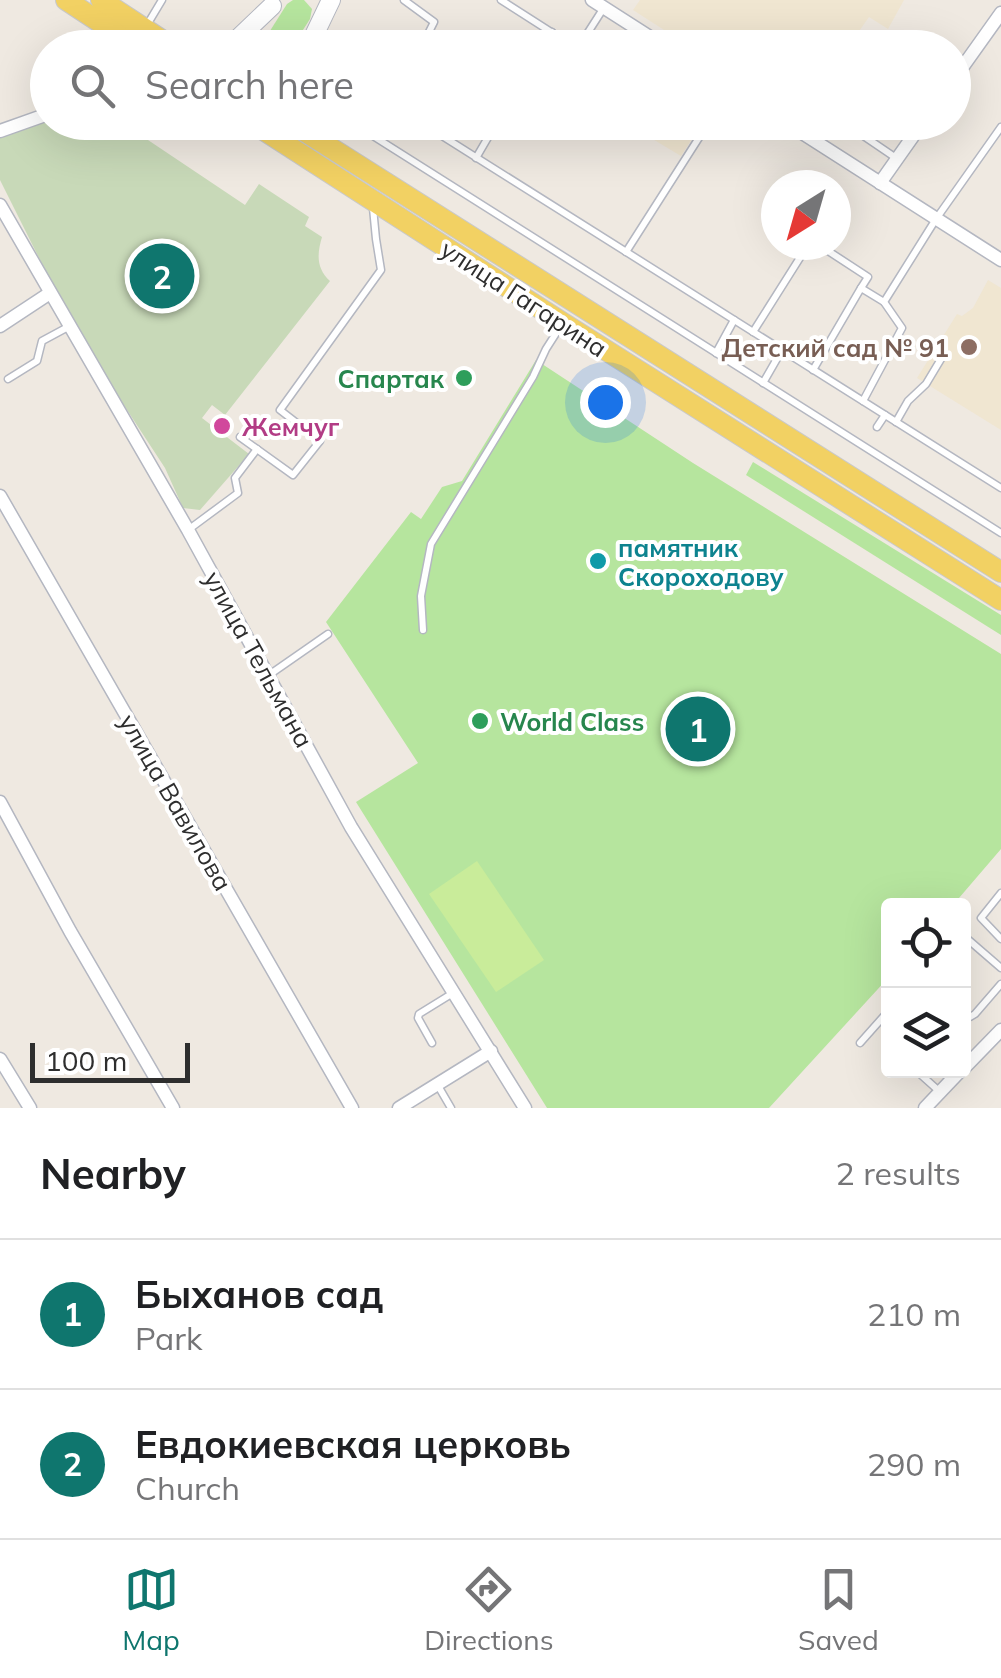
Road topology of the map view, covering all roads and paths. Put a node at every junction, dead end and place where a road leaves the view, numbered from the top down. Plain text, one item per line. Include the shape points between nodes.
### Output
1 (66, 0) edge
2 (101, 0) edge
3 (162, 0) edge
4 (404, 0) edge
5 (502, 0) edge
6 (275, 3) edge
7 (327, 4) edge
8 (598, 4) edge
9 (1001, 13) edge
10 (126, 30) edge
11 (133, 30) edge
12 (146, 30) edge
13 (247, 30) edge
14 (259, 30) edge
15 (316, 30) edge
16 (430, 30) edge
17 (549, 30) edge
18 (586, 30) edge
19 (638, 30) edge
20 (971, 56) edge
21 (30, 120) edge
22 (1001, 127) edge
23 (0, 131) edge
24 (278, 140) edge
25 (318, 140) edge
26 (379, 140) edge
27 (448, 140) edge
28 (486, 140) edge
29 (698, 140) edge
30 (812, 140) edge
31 (869, 140) edge
32 (911, 140) edge
33 (815, 142) joint
34 (476, 158) junction
35 (898, 159) junction
36 (880, 183) junction
37 (373, 202) junction
38 (0, 205) edge
39 (936, 219) junction
40 (626, 252) junction
41 (799, 260) edge
42 (842, 260) edge
43 (1001, 260) edge
44 (861, 288) junction
45 (50, 293) junction
46 (884, 302) junction
47 (734, 320) junction
48 (563, 323) junction
49 (0, 326) edge
50 (69, 326) junction
51 (754, 332) junction
52 (782, 350) junction
53 (716, 353) junction
54 (944, 354) dead end
55 (813, 370) junction
56 (8, 379) dead end
57 (763, 383) junction
58 (863, 401) junction
59 (885, 415) junction
60 (896, 422) junction
61 (878, 427) dead end
62 (240, 437) dead end
63 (256, 449) junction
64 (834, 466) junction
65 (821, 486) junction
66 (1001, 488) edge
67 (0, 496) edge
68 (188, 530) junction
69 (1001, 533) edge
70 (1001, 572) edge
71 (1001, 600) edge
72 (422, 630) dead end
73 (328, 634) dead end
74 (268, 676) junction
75 (0, 802) edge
76 (1001, 893) edge
77 (1001, 939) edge
78 (971, 942) edge
79 (1001, 968) edge
80 (1001, 984) edge
81 (454, 993) junction
82 (971, 1016) edge
83 (881, 1020) edge
84 (1001, 1030) edge
85 (432, 1043) dead end
86 (860, 1044) dead end
87 (491, 1051) junction
88 (0, 1059) edge
89 (971, 1060) edge
90 (924, 1078) edge
91 (953, 1078) edge
92 (437, 1082) junction
93 (940, 1092) junction
94 (30, 1108) edge
95 (173, 1108) edge
96 (352, 1108) edge
97 (399, 1108) edge
98 (452, 1108) edge
99 (525, 1108) edge
100 (924, 1108) edge

1 - 10 main road
2 - 11 main road
3 - 12 lane
4 - 16 lane via 434,22
5 - 17 lane
6 - 13 main road
6 - 14 main road
7 - 15 main road
8 - 18 lane
8 - 19 street
9 - 20 street
21 - 23 street
22 - 39 lane
24 - 37 main road, улица Гагарина
25 - 64 main road, улица Гагарина
26 - 53 lane
27 - 34 lane
28 - 34 lane
29 - 40 lane
30 - 33 street
31 - 35 lane
32 - 35 street
33 - 36 street
34 - 40 lane
35 - 36 street
36 - 39 street
37 - 48 main road, улица Гагарина
37 - 63 lane via 381,270 280,410 320,441 293,476
38 - 45 street, улица Тельмана
39 - 43 street
39 - 46 lane
40 - 47 lane
41 - 51 lane
42 - 44 lane via 868,277
44 - 46 lane
44 - 55 lane
45 - 49 street
45 - 50 street, улица Тельмана
46 - 58 lane via 902,328
47 - 51 lane
47 - 53 lane
48 - 65 main road, улица Гагарина
48 - 72 lane via 431,544
50 - 56 lane via 42,341 37,361
50 - 68 street, улица Тельмана
51 - 52 lane
52 - 55 lane
52 - 57 lane
53 - 57 lane
54 - 60 lane
55 - 58 lane
57 - 69 lane
58 - 59 lane
59 - 60 lane
59 - 61 lane
60 - 66 lane
62 - 63 lane
63 - 68 lane via 234,478 238,493
64 - 65 main road via 838,483
64 - 70 main road, улица Гагарина
65 - 71 main road, улица Гагарина
67 - 96 street, улица Вавилова
68 - 74 street, улица Тельмана
73 - 74 lane
74 - 81 street, улица Тельмана
75 - 95 street
76 - 77 lane via 980,918
78 - 79 lane
80 - 82 lane
81 - 85 lane via 419,1014
81 - 87 street, улица Тельмана
83 - 86 lane
84 - 89 street
87 - 92 street
87 - 99 street, улица Тельмана
88 - 94 street
90 - 93 lane
91 - 93 street
92 - 97 street
92 - 98 lane
93 - 100 street

